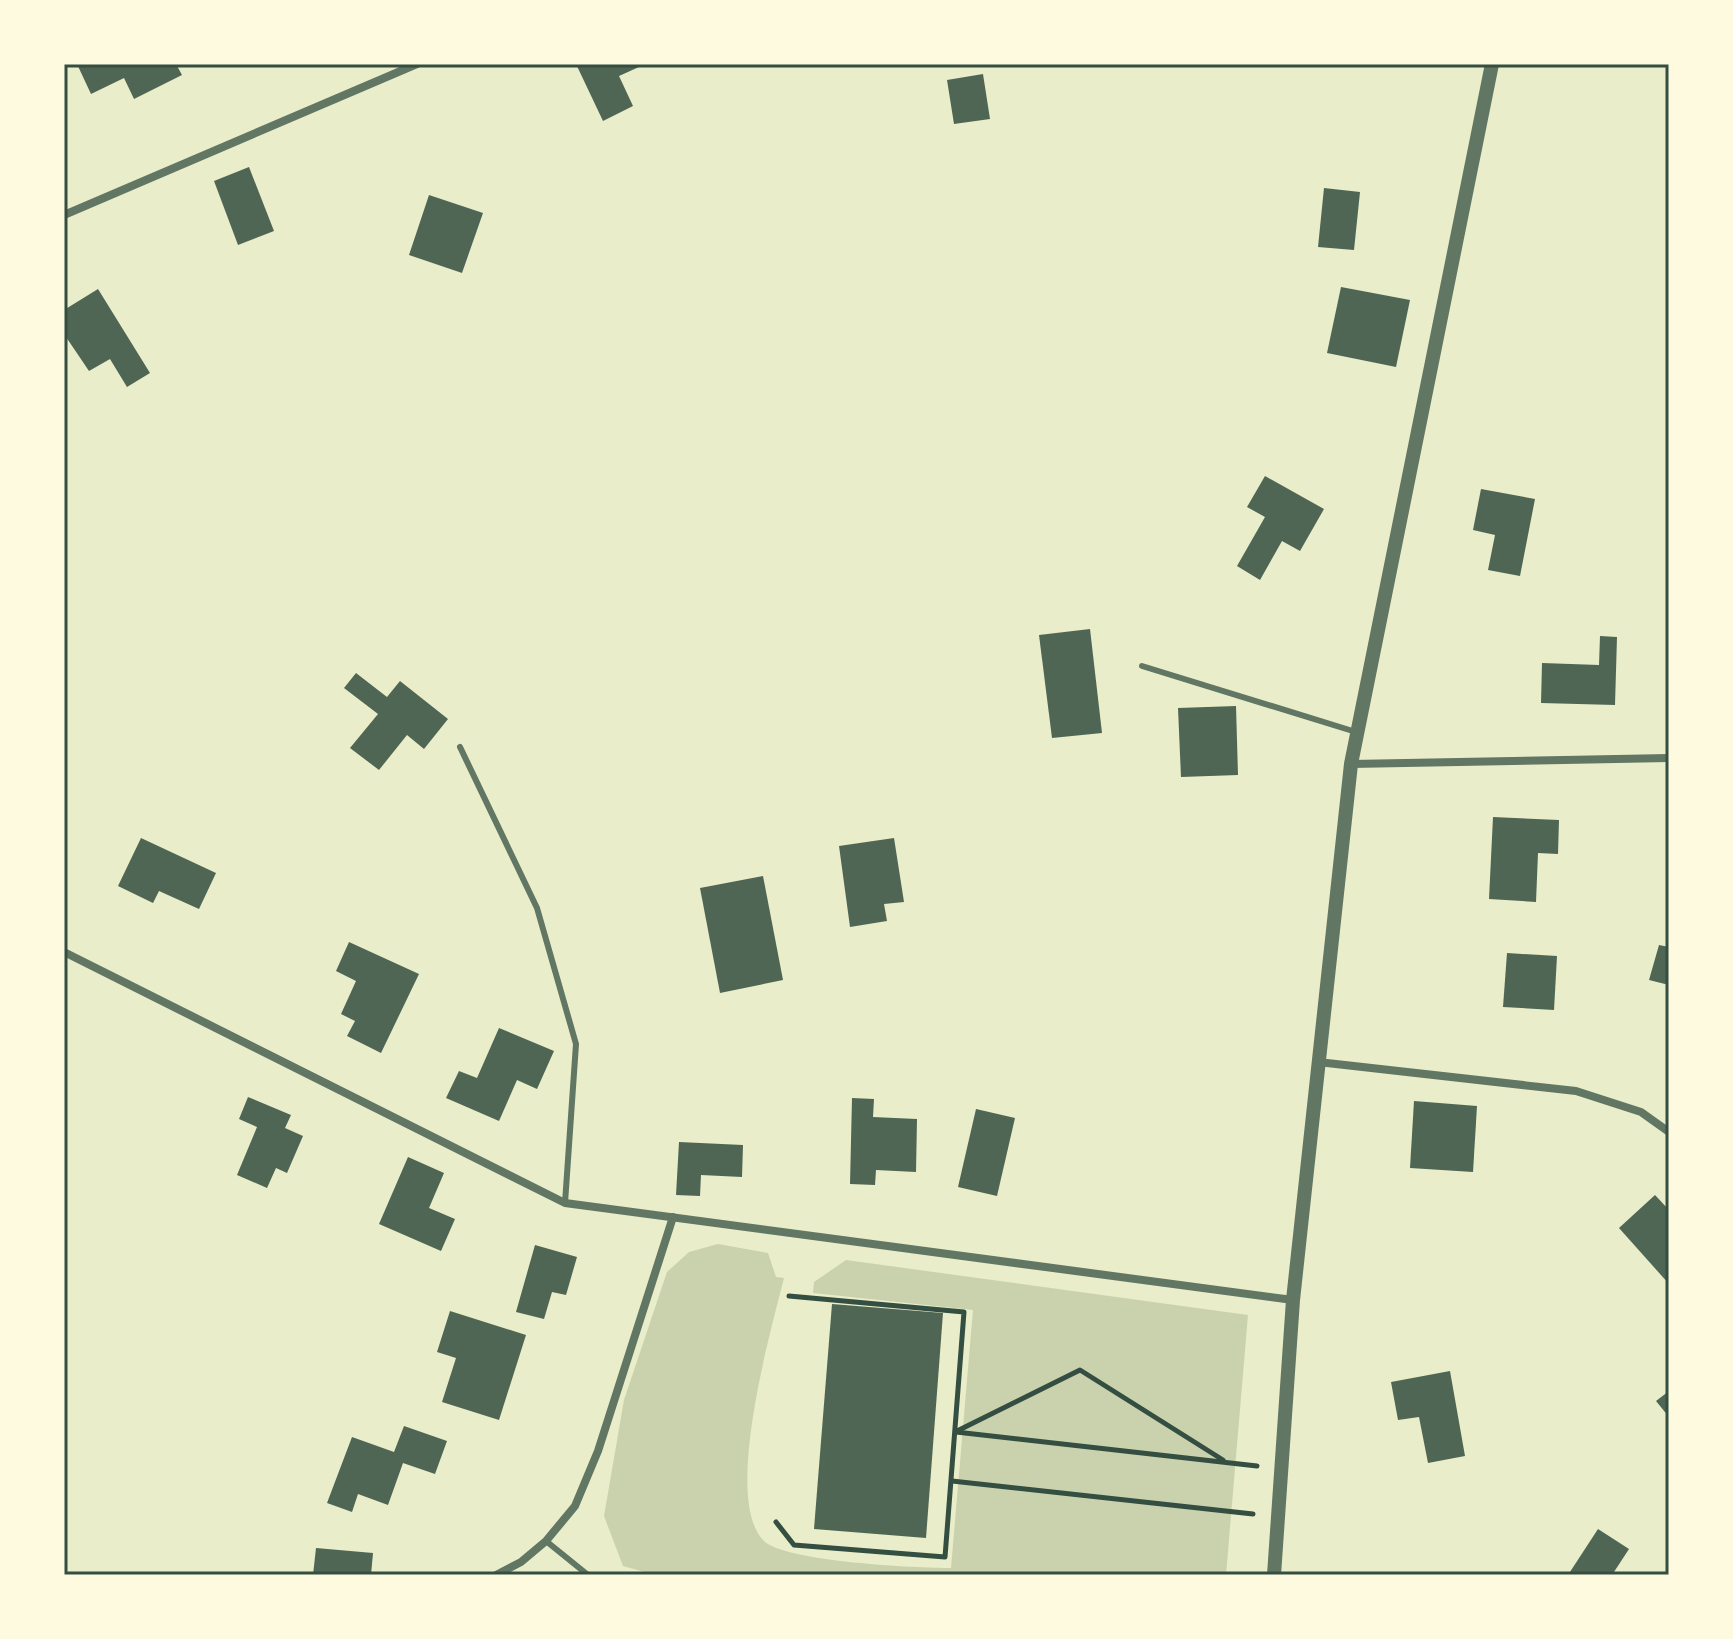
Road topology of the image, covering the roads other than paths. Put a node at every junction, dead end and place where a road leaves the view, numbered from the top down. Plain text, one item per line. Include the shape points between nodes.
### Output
1 (417, 64) edge
2 (1492, 64) edge
3 (64, 215) edge
4 (1142, 666) dead end
5 (1356, 732) junction
6 (460, 747) dead end
7 (1669, 758) edge
8 (1351, 764) junction
9 (64, 952) edge
10 (1318, 1062) junction
11 (1669, 1132) edge
12 (565, 1203) junction
13 (673, 1217) junction
14 (1293, 1300) junction
15 (546, 1541) junction
16 (496, 1575) edge
17 (588, 1575) edge
18 (1274, 1575) edge

1 - 3 street
2 - 5 street
4 - 5 lane
5 - 8 street
6 - 12 lane via 537,908 576,1044
7 - 8 street
8 - 10 street
9 - 12 street
10 - 11 street via 1576,1091 1641,1112
10 - 14 street
12 - 13 street
13 - 14 street
13 - 15 street via 598,1451 575,1506
14 - 18 street
15 - 16 street
15 - 17 lane

